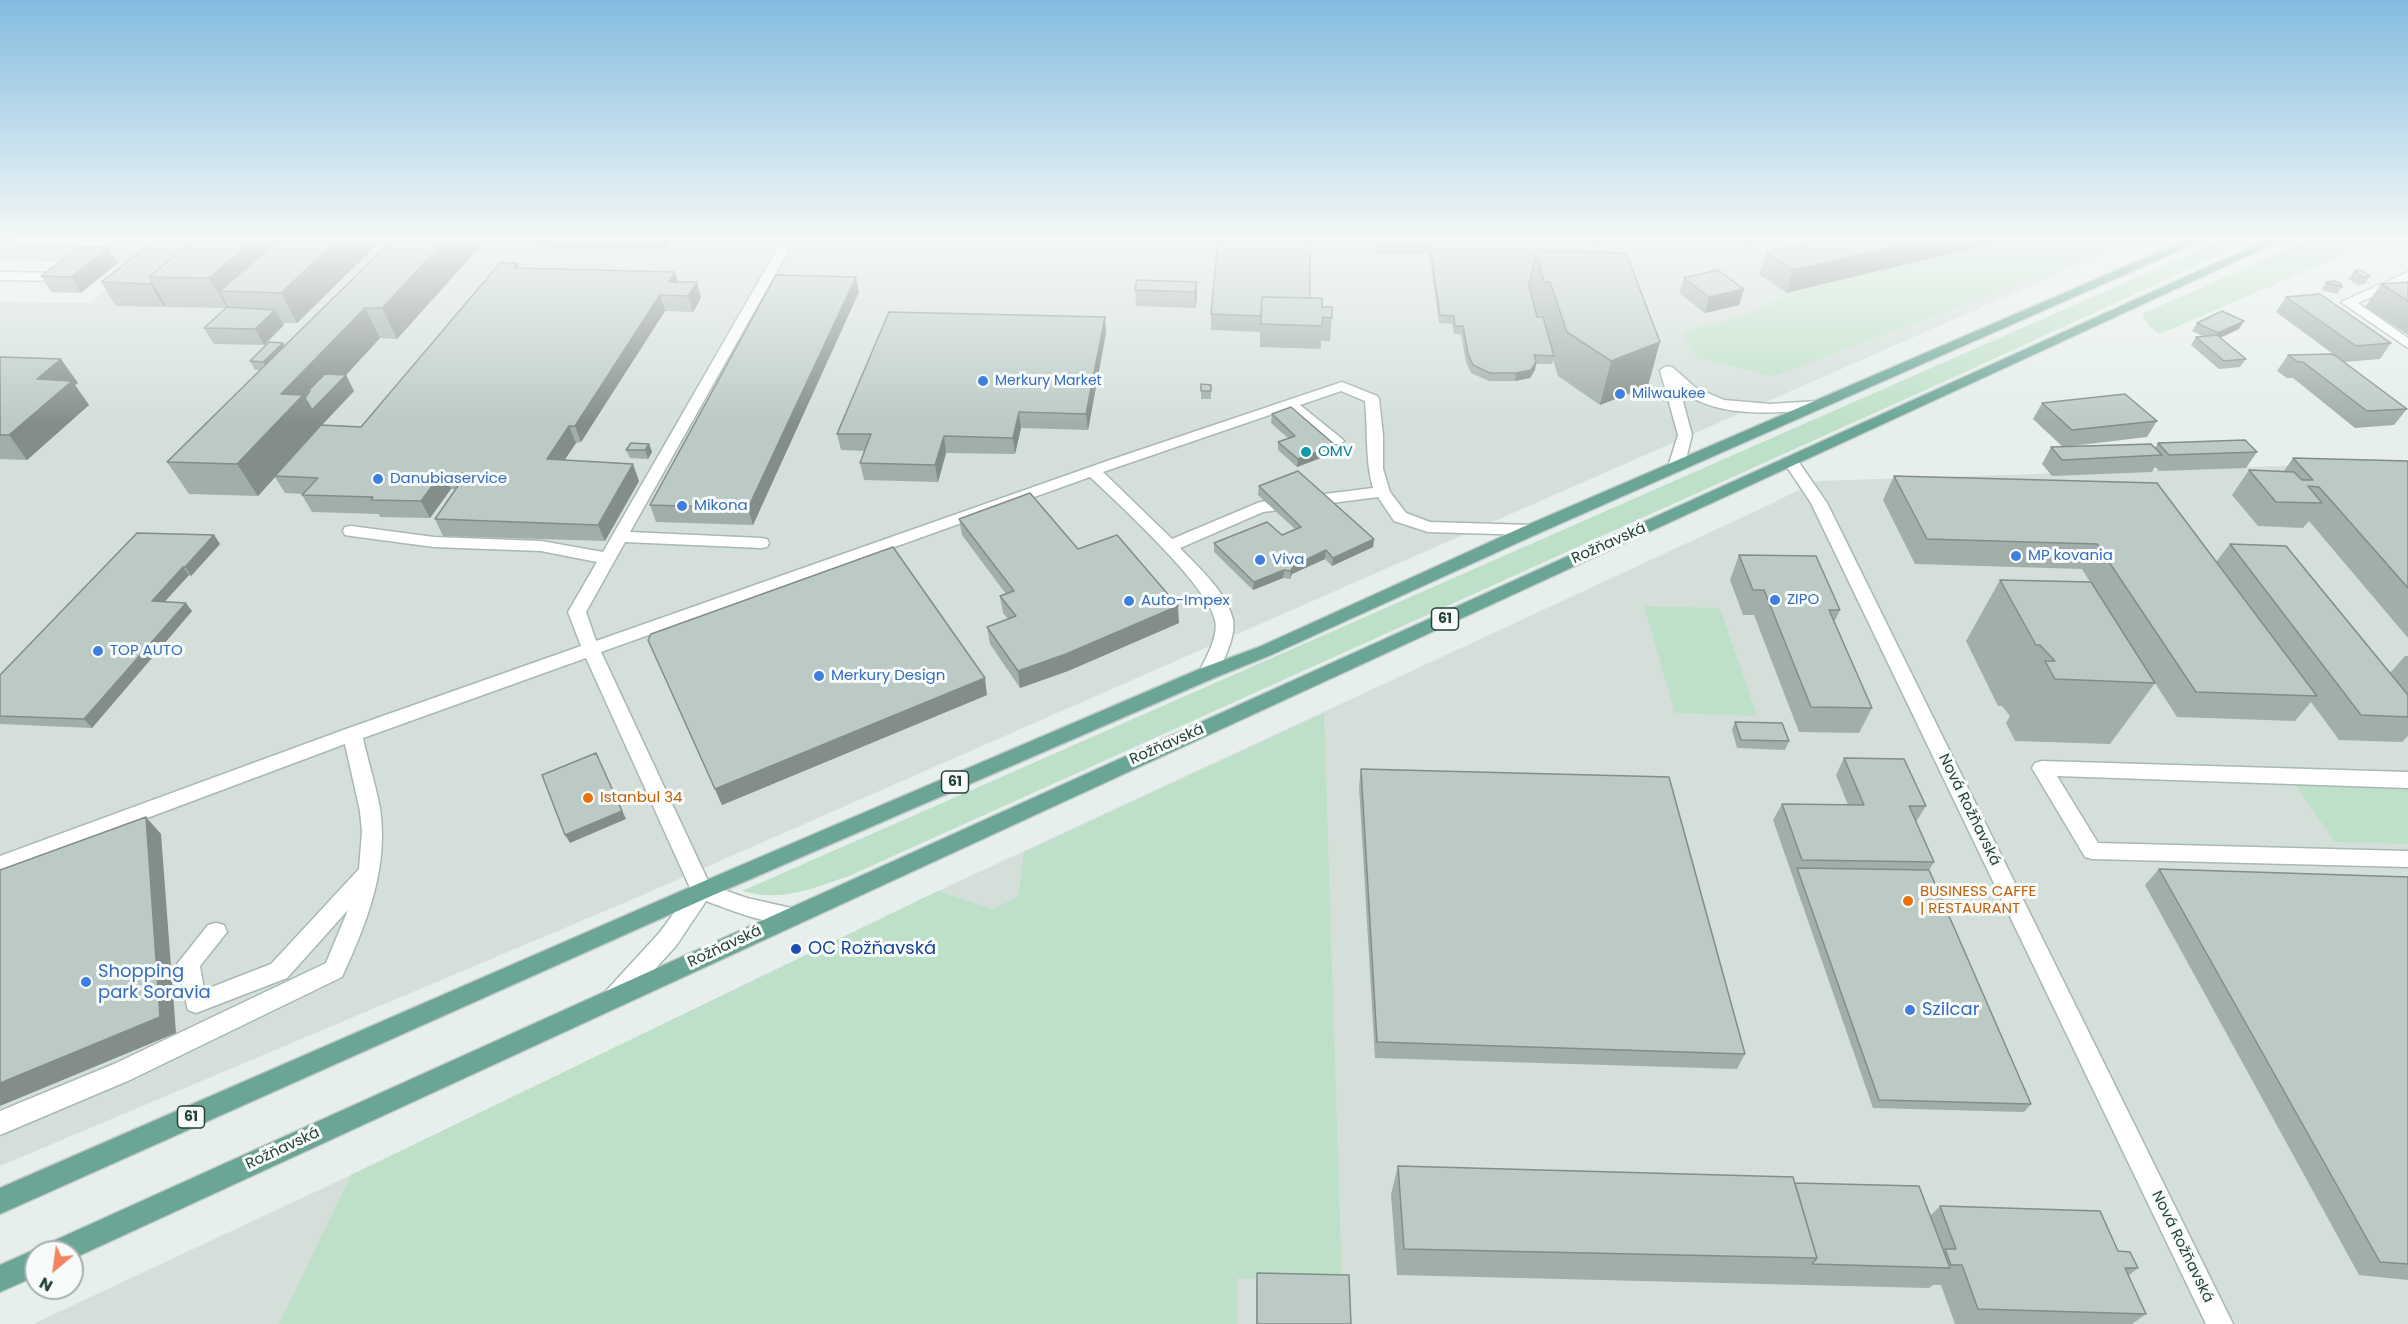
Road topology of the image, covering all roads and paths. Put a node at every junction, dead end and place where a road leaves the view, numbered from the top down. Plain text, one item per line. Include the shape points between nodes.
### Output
1 (753, 302) edge
2 (2055, 302) edge
3 (2140, 302) edge
4 (2348, 302) edge
5 (2408, 344) edge
6 (1288, 403) junction
7 (1818, 405) junction
8 (1336, 441) dead end
9 (1791, 461) junction
10 (1676, 467) junction
11 (1093, 471) junction
12 (1382, 492) junction
13 (1531, 530) junction
14 (351, 531) dead end
15 (620, 537) junction
16 (761, 543) dead end
17 (1169, 546) junction
18 (606, 558) junction
19 (591, 650) junction
20 (1208, 673) junction
21 (353, 734) junction
22 (2408, 780) edge
23 (2408, 859) edge
24 (0, 865) edge
25 (371, 869) junction
26 (702, 891) junction
27 (792, 916) junction
28 (216, 932) dead end
29 (614, 998) junction
30 (0, 1123) edge
31 (0, 1201) edge
32 (84, 1240) edge
33 (24, 1268) edge
34 (0, 1279) edge
35 (2220, 1324) edge

1 - 15 street
2 - 7 main road, 61
3 - 9 main road, Rožňavská / 61
4 - 5 street
6 - 8 street
6 - 11 street
6 - 12 street via 1342,386 1372,399 1375,469
7 - 10 main road, 61
7 - 10 street via 1769,410 1731,405 1691,391 1667,370 1685,435
9 - 27 main road, Rožňavská / 61
9 - 35 street, Nová Rožňavská via 1819,503
10 - 13 main road, 61
11 - 17 street
11 - 19 street
12 - 13 street via 1400,517 1428,527
12 - 17 street via 1260,507
13 - 20 main road, 61
14 - 18 street via 434,542 541,546
15 - 16 street
15 - 18 street
17 - 20 street via 1211,596 1224,618 1223,636
18 - 19 street via 578,612
19 - 21 street
19 - 26 street
20 - 26 main road, 61
21 - 24 street
21 - 25 street via 370,812
22 - 23 street via 2042,768 2092,850
25 - 28 street via 279,971 196,1003 188,964
25 - 30 street via 360,911 334,970 122,1072
26 - 27 street via 747,907
26 - 29 street via 668,939
26 - 31 main road, 61
27 - 29 main road, Rožňavská / 61
29 - 32 main road, Rožňavská / 61
33 - 34 main road

